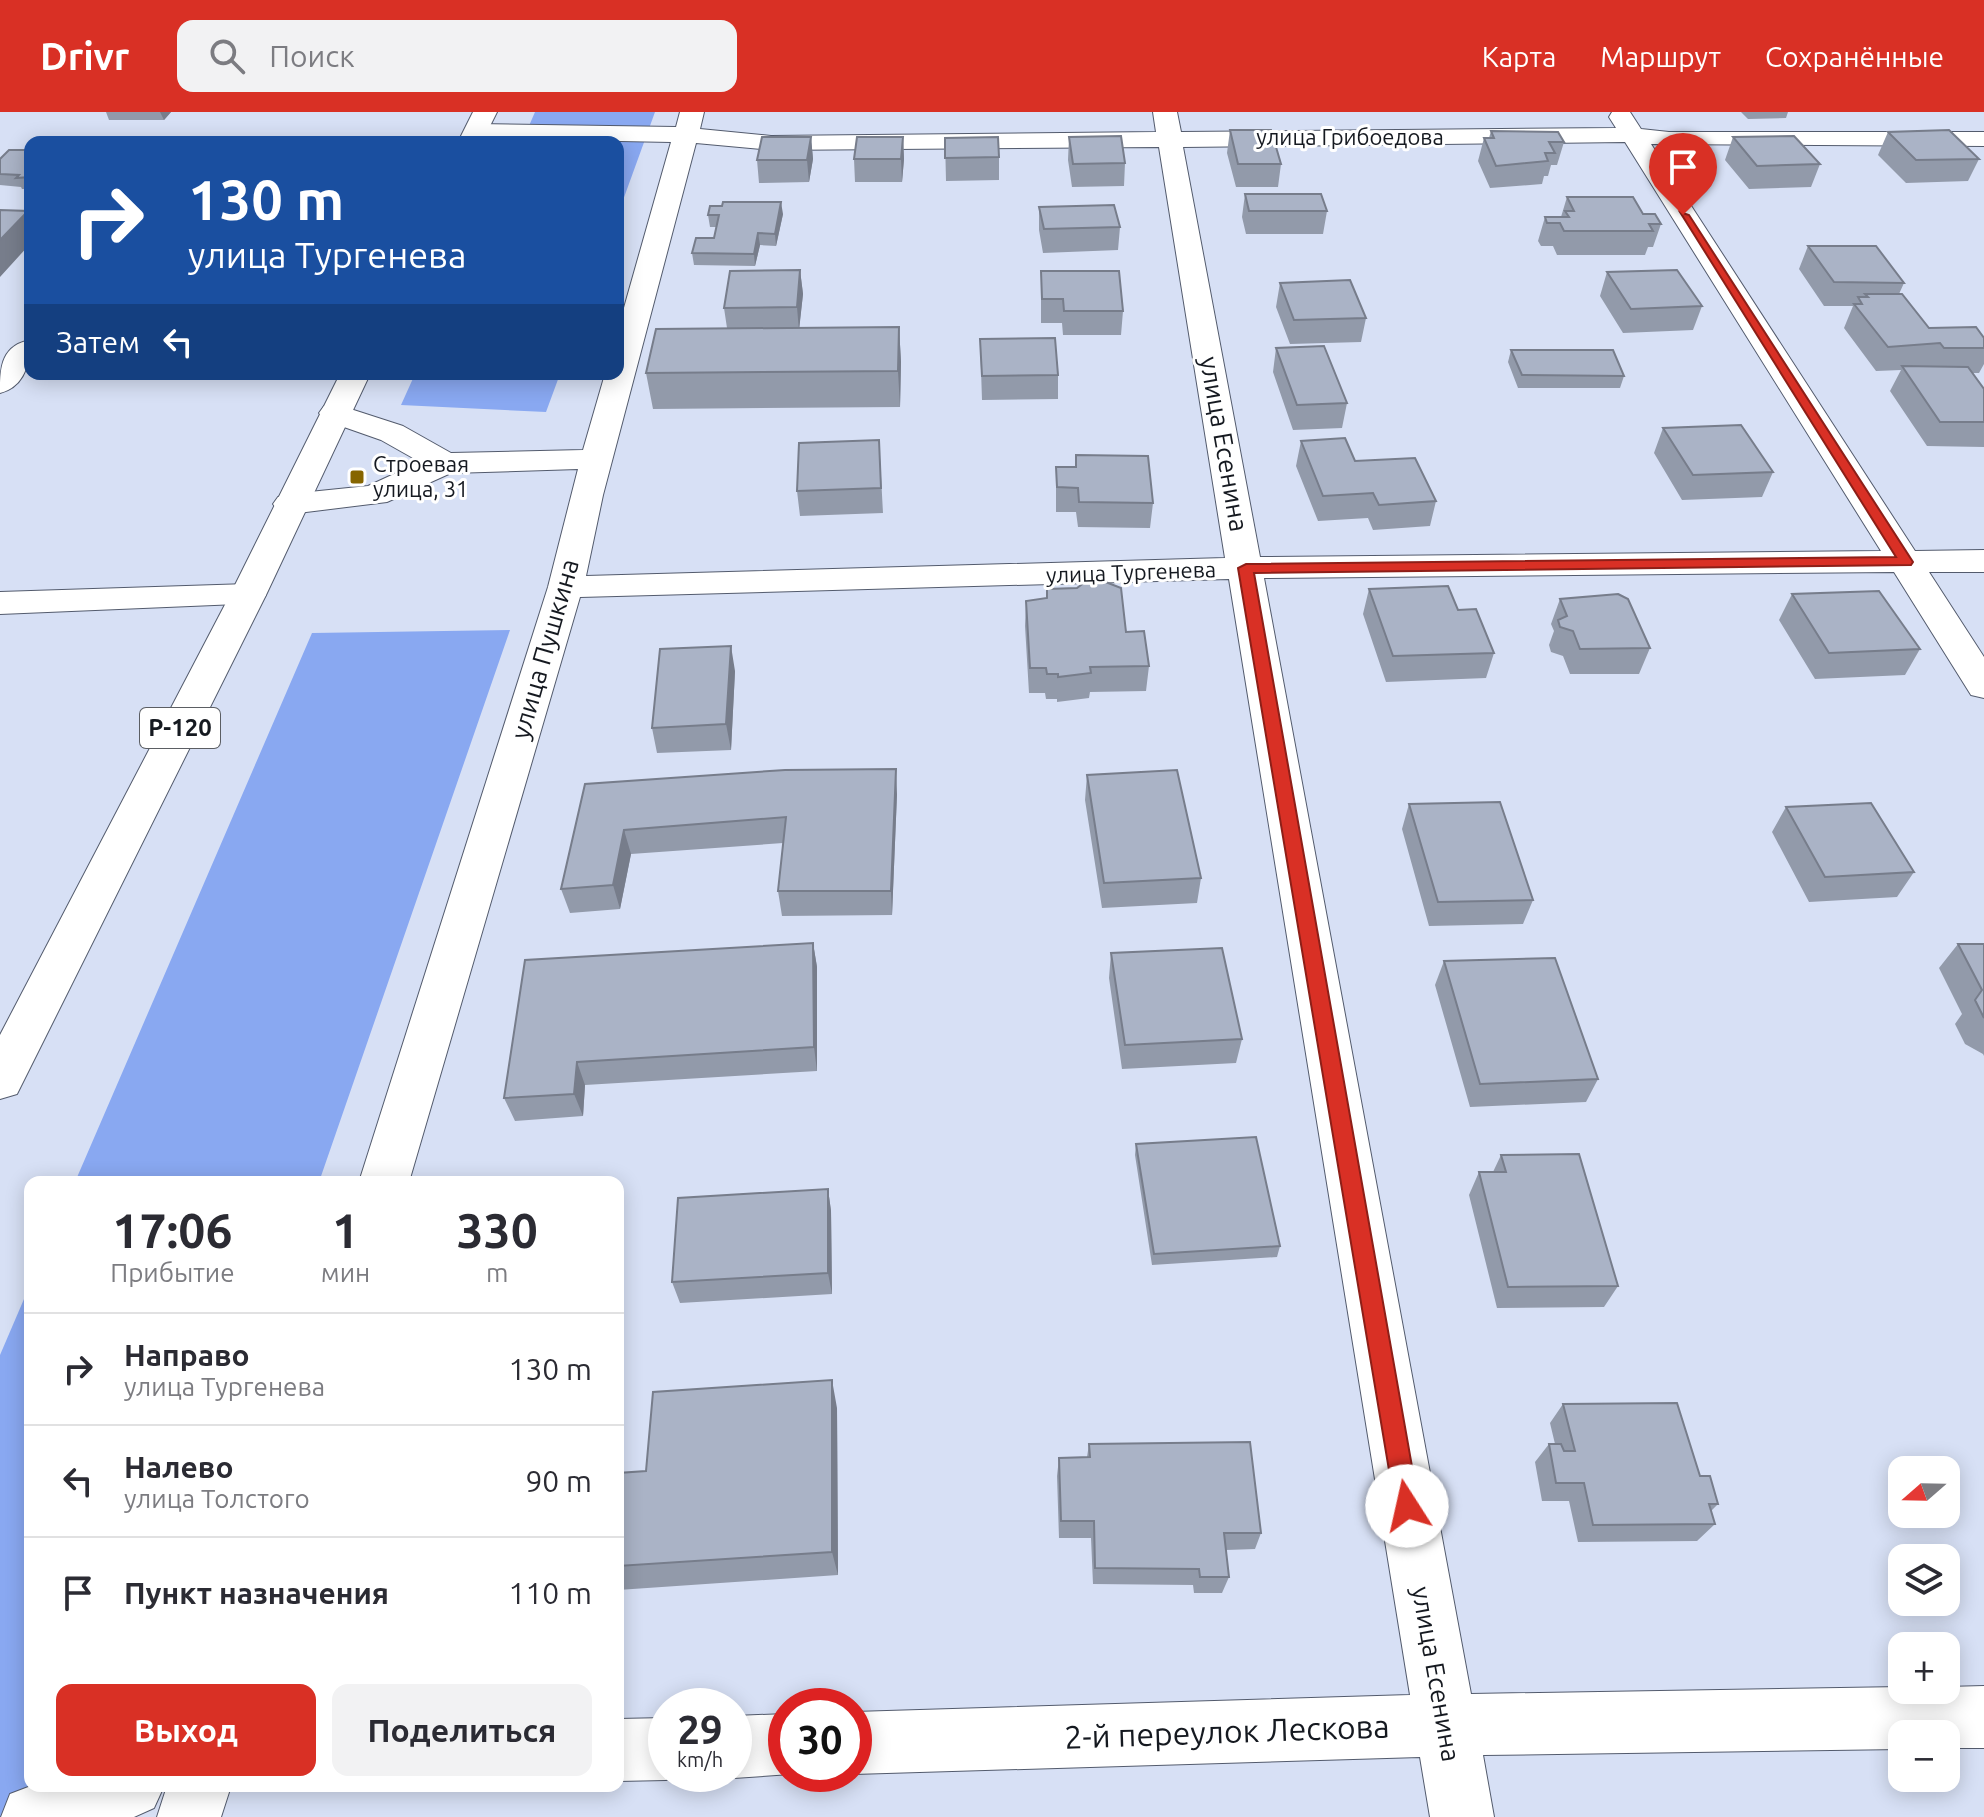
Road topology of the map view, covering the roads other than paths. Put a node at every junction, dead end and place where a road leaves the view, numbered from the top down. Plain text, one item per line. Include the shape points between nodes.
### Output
1 (688, 123) edge
2 (1625, 124) edge
3 (1168, 125) edge
4 (477, 128) edge
5 (1984, 139) edge
6 (24, 353) edge
7 (624, 357) edge
8 (352, 380) edge
9 (618, 380) edge
10 (0, 384) edge
11 (335, 413) junction
12 (596, 459) junction
13 (445, 463) junction
14 (290, 504) junction
15 (1984, 561) edge
16 (1906, 562) junction
17 (1246, 568) junction
18 (566, 587) junction
19 (248, 595) junction
20 (0, 603) edge
21 (1984, 686) edge
22 (0, 1080) edge
23 (386, 1176) edge
24 (1984, 1717) edge
25 (1445, 1725) junction
26 (872, 1742) edge
27 (648, 1749) edge
28 (624, 1750) edge
29 (113, 1792) edge
30 (197, 1792) edge
31 (33, 1817) edge
32 (189, 1817) edge
33 (1462, 1817) edge

1 - 3 street, улица Грибоедова via 771,143
1 - 4 street, улица Грибоедова
1 - 7 street, улица Пушкина
2 - 3 street, улица Грибоедова
2 - 5 street, улица Грибоедова via 1669,139
2 - 16 street
3 - 17 street, улица Есенина
6 - 10 street
8 - 11 street, Р-120
9 - 12 street, улица Пушкина
11 - 13 street via 392,433
11 - 14 street, Р-120
12 - 13 street
12 - 18 street, улица Пушкина
13 - 14 street via 375,495
14 - 19 street, Р-120
15 - 16 street, улица Тургенева
16 - 17 street, улица Тургенева
16 - 21 street
17 - 18 street, улица Тургенева
17 - 25 street, улица Есенина
18 - 23 street, улица Пушкина
19 - 20 street
19 - 22 street, Р-120
24 - 25 street, 2-й переулок Лескова
25 - 26 street, 2-й переулок Лескова
25 - 33 street, улица Есенина
27 - 28 street
29 - 31 street
30 - 32 street

